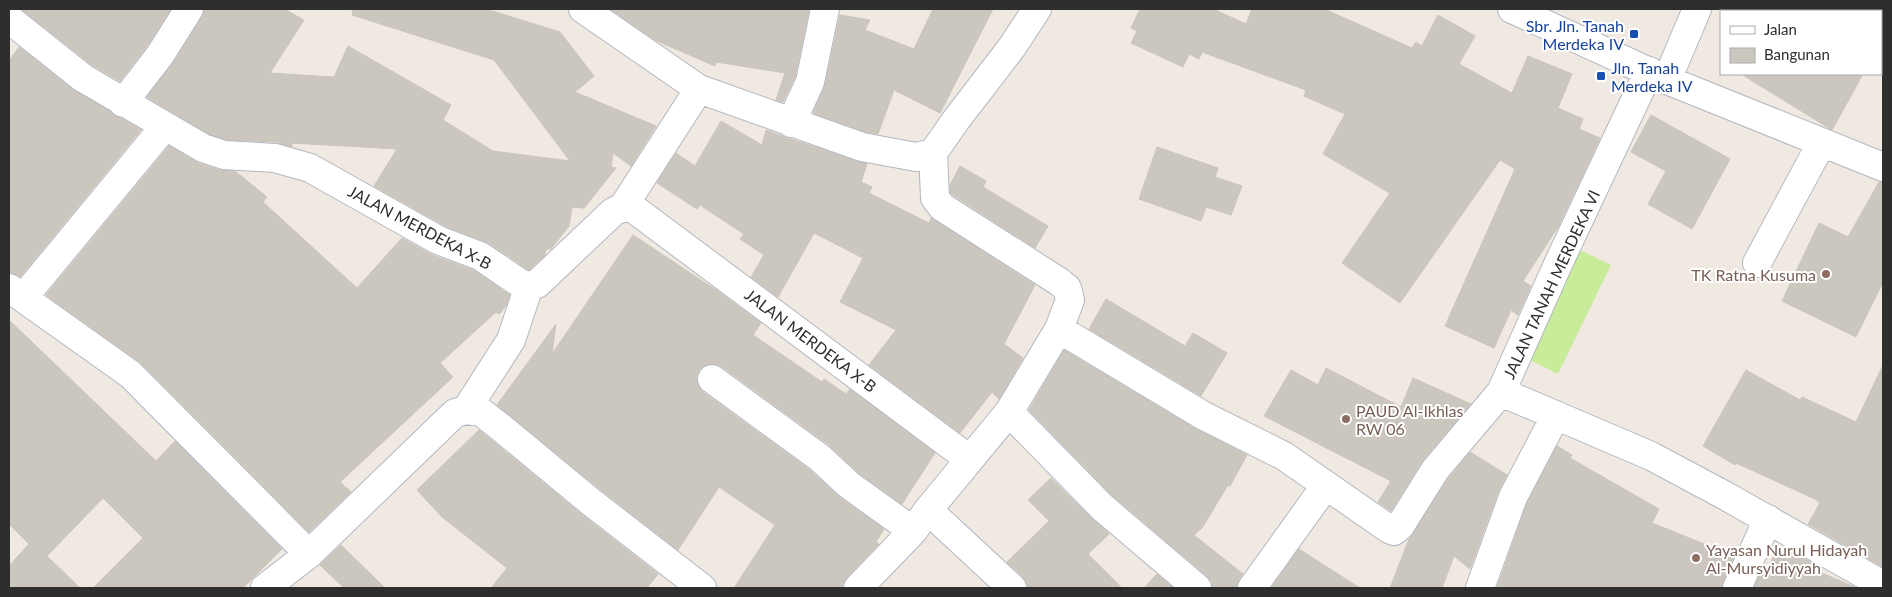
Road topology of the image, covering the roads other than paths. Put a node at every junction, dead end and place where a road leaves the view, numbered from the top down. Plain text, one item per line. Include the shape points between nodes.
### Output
1 (189, 9) edge
2 (583, 9) edge
3 (825, 9) edge
4 (1036, 9) edge
5 (1512, 9) edge
6 (1697, 9) edge
7 (9, 20) edge
8 (1658, 76) junction
9 (699, 89) junction
10 (123, 103) junction
11 (791, 123) junction
12 (165, 126) junction
13 (1822, 142) junction
14 (933, 153) junction
15 (1883, 167) edge
16 (623, 207) junction
17 (1757, 263) dead end
18 (529, 286) junction
19 (16, 293) edge
20 (1059, 329) junction
21 (712, 379) dead end
22 (1501, 392) junction
23 (466, 410) junction
24 (1009, 412) junction
25 (1556, 415) junction
26 (969, 459) junction
27 (1326, 486) junction
28 (1768, 519) junction
29 (921, 520) junction
30 (309, 554) junction
31 (1883, 585) edge
32 (265, 588) edge
33 (702, 588) edge
34 (858, 588) edge
35 (1012, 588) edge
36 (1197, 588) edge
37 (1252, 588) edge
38 (1480, 588) edge
39 (1738, 588) edge

1 - 10 street via 160,55
2 - 9 street
3 - 11 street via 810,82
4 - 14 street via 1012,47
5 - 8 street
6 - 8 street, JALAN TANAH MERDEKA VI
7 - 10 street, JALAN MERDEKA X-B via 83,78
8 - 13 street
8 - 22 street, JALAN TANAH MERDEKA VI via 1559,262
9 - 11 street
9 - 16 street
10 - 12 street, JALAN MERDEKA X-B
11 - 14 street via 862,147 916,157
12 - 18 street, JALAN MERDEKA X-B via 203,148 224,155 275,158 310,168 438,240 480,256
12 - 19 street
13 - 15 street
13 - 17 street
14 - 20 street via 934,198 942,207 1067,288 1070,300
16 - 18 street via 613,212 537,284
16 - 26 street, JALAN MERDEKA X-B via 634,209
18 - 23 street via 511,340
19 - 30 street via 130,374
20 - 24 street
20 - 27 street via 1204,416 1284,456
21 - 29 street via 820,458 849,485
22 - 25 street, JALAN TANAH MERDEKA VI
22 - 27 street via 1435,470 1394,531
23 - 30 street via 455,413
23 - 33 street via 481,412 500,426 590,502
24 - 26 street
24 - 36 street via 1102,507
25 - 28 street, JALAN TANAH MERDEKA VI via 1651,456
25 - 38 street via 1512,497
26 - 29 street
27 - 37 street
28 - 31 street, JALAN TANAH MERDEKA VI
28 - 39 street
29 - 34 street
29 - 35 street
30 - 32 street

